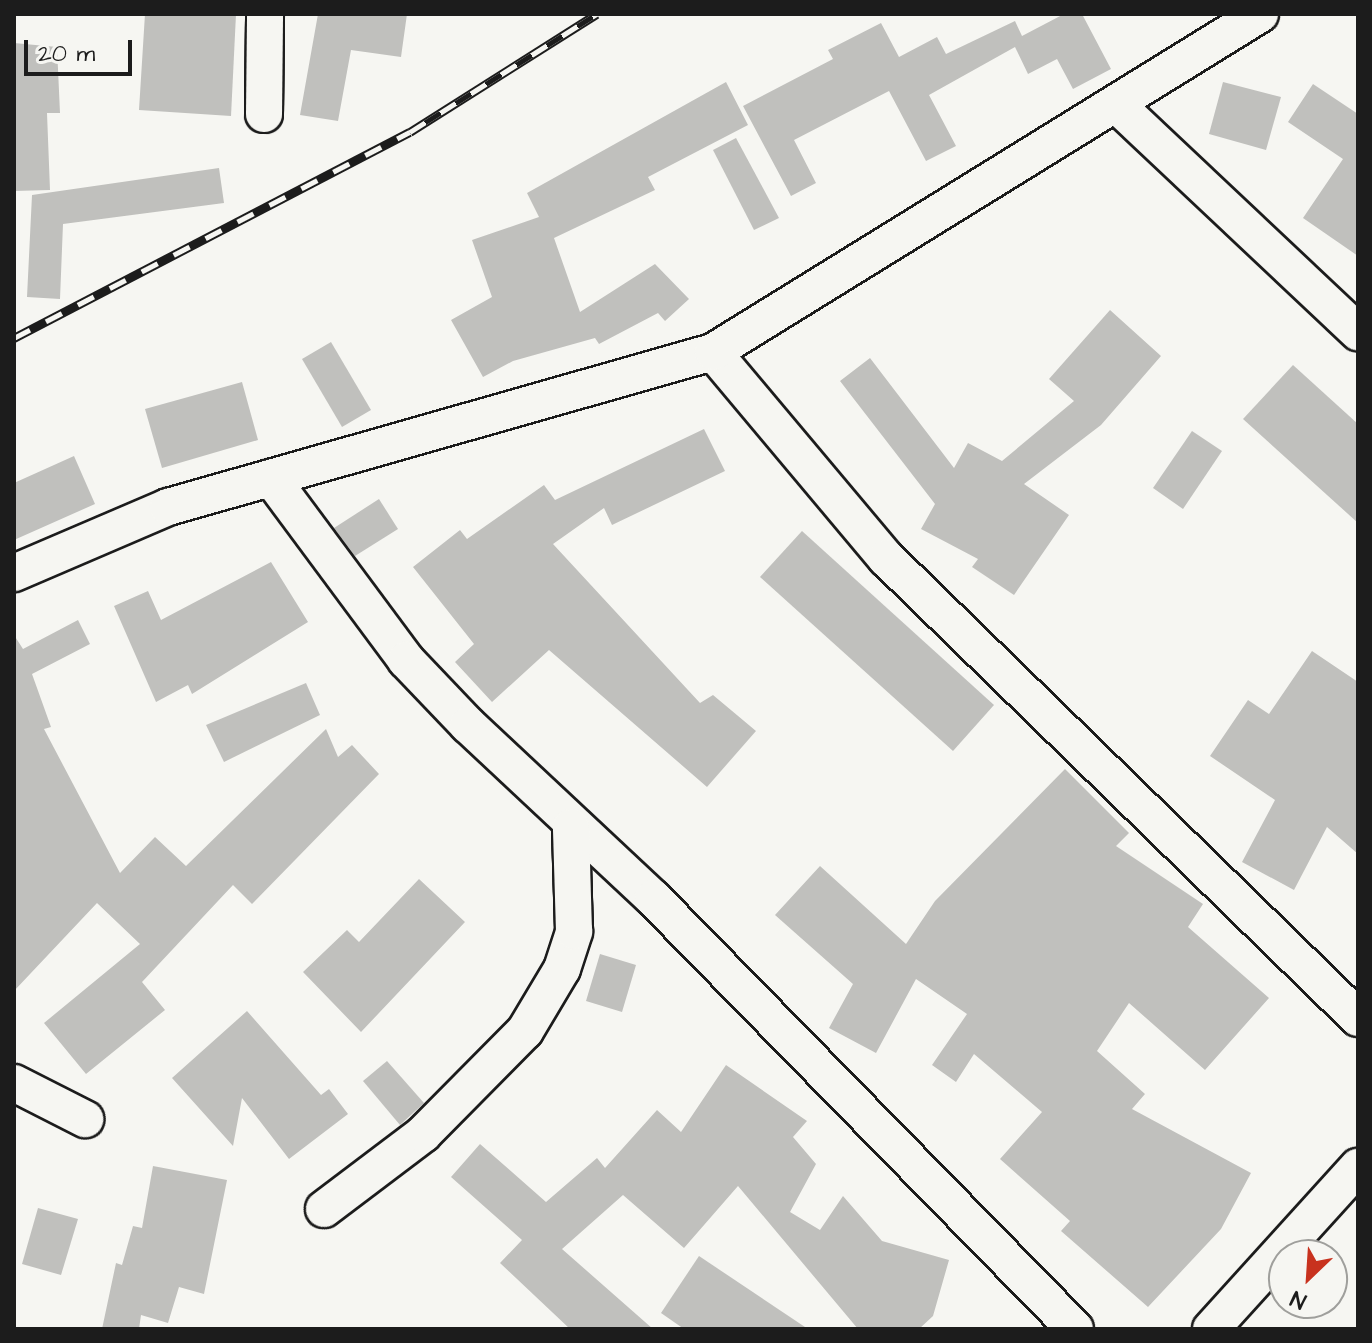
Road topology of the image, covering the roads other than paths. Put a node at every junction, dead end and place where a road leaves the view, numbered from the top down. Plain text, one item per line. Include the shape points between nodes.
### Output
1 (265, 14) edge
2 (1260, 14) edge
3 (1118, 106) junction
4 (264, 114) dead end
5 (1358, 332) edge
6 (713, 352) junction
7 (271, 478) junction
8 (14, 573) edge
9 (571, 827) junction
10 (1358, 1018) edge
11 (14, 1083) edge
12 (85, 1119) dead end
13 (1358, 1167) edge
14 (324, 1209) dead end
15 (1075, 1329) edge
16 (1211, 1329) edge

1 - 4 street
2 - 3 street
3 - 5 street
3 - 6 street
6 - 7 street
6 - 10 street via 886,558
7 - 8 street via 168,507
7 - 9 street via 406,660
9 - 14 street via 574,931 532,1020 423,1134
9 - 15 street via 653,898
11 - 12 street
13 - 16 street

